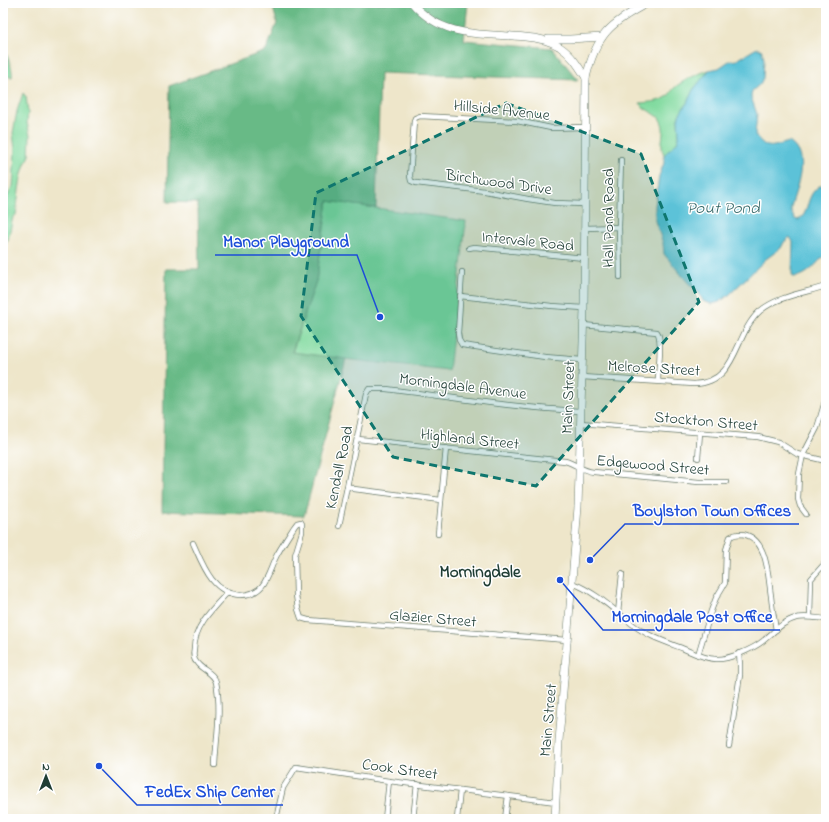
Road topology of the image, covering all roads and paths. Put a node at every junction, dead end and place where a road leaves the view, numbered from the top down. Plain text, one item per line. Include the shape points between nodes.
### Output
1 (412, 3) edge
2 (648, 3) edge
3 (602, 37) junction
4 (541, 39) junction
5 (586, 78) junction
6 (585, 127) junction
7 (621, 160) dead end
8 (411, 181) joint
9 (585, 204) junction
10 (619, 227) junction
11 (585, 228) junction
12 (469, 248) dead end
13 (584, 258) junction
14 (462, 272) dead end
15 (620, 277) dead end
16 (826, 286) edge
17 (460, 296) junction
18 (584, 308) junction
19 (583, 325) junction
20 (582, 360) junction
21 (582, 377) junction
22 (658, 381) junction
23 (826, 398) edge
24 (580, 411) junction
25 (362, 414) joint
26 (580, 423) junction
27 (700, 432) junction
28 (358, 439) junction
29 (446, 448) junction
30 (803, 455) junction
31 (698, 458) dead end
32 (826, 461) edge
33 (579, 467) junction
34 (726, 482) dead end
35 (348, 486) junction
36 (441, 500) junction
37 (806, 514) dead end
38 (339, 526) dead end
39 (438, 534) dead end
40 (193, 543) dead end
41 (826, 562) edge
42 (622, 574) dead end
43 (572, 583) junction
44 (228, 592) junction
45 (618, 613) junction
46 (810, 618) junction
47 (826, 619) edge
48 (776, 630) junction
49 (567, 640) junction
50 (739, 653) junction
51 (698, 655) junction
52 (729, 746) dead end
53 (214, 765) dead end
54 (389, 781) junction
55 (417, 784) junction
56 (460, 790) junction
57 (508, 796) junction
58 (556, 802) junction
59 (276, 819) edge
60 (385, 819) edge
61 (413, 819) edge
62 (457, 819) edge
63 (505, 819) edge
64 (555, 819) edge

1 - 4 main road via 429,20 452,30
2 - 3 main road, Main Street via 623,18
3 - 4 main road
3 - 5 main road, Main Street via 592,56
4 - 5 main road via 566,52
5 - 6 main road, Main Street
6 - 8 street, Hillside Avenue via 551,128 512,120 417,116 413,127
6 - 9 main road, Main Street
7 - 10 street, Hall Pond Road
8 - 9 street, Birchwood Drive via 528,199
9 - 11 main road, Main Street
10 - 11 street
10 - 15 street, Hall Pond Road
11 - 13 main road, Main Street
12 - 13 street, Intervale Road
13 - 18 main road, Main Street
14 - 17 street
16 - 22 street, Melrose Street via 781,300 761,310 751,321 726,369 710,382 694,384
17 - 18 street
17 - 20 street via 458,333 462,345
18 - 19 main road, Main Street
19 - 20 main road, Main Street
19 - 22 street via 651,330 658,334
20 - 21 main road, Main Street
21 - 22 street, Melrose Street
21 - 24 main road, Main Street
23 - 30 street via 817,428
24 - 25 street, Morningdale Avenue via 370,388 367,390
24 - 26 main road, Main Street
25 - 28 street, Kendall Road
26 - 27 street, Stockton Street
26 - 33 main road, Main Street
27 - 30 street, Stockton Street via 758,437 778,442
27 - 31 street
28 - 29 street, Highland Street
28 - 35 street, Kendall Road
29 - 33 street, Highland Street via 565,461
29 - 36 street
30 - 32 street, Stockton Street
30 - 37 street via 798,500
33 - 34 street, Edgewood Street via 594,472 699,482
33 - 43 main road, Main Street
35 - 36 street via 361,490
35 - 38 street, Kendall Road
36 - 39 street
40 - 44 street via 213,582
41 - 46 street via 811,579
42 - 45 street
43 - 45 street via 584,588
43 - 49 main road, Main Street
44 - 49 street, Glazier Street via 247,595 260,588 278,552 297,523 301,522 302,532 295,555 296,595 301,618
44 - 53 street via 203,621 194,644 196,663 214,678 216,685 219,707
45 - 51 street via 658,639
46 - 47 street
46 - 48 street via 795,618
48 - 50 street via 762,642
48 - 51 street via 766,562 761,548 756,541 744,534 733,535 726,550 725,582 711,611
49 - 58 main road, Main Street
50 - 51 street via 716,659
50 - 52 street via 739,679
54 - 55 street, Cook Street
54 - 59 street, Cook Street via 296,767 283,788
54 - 60 street
55 - 56 street, Cook Street
55 - 61 street
56 - 57 street, Cook Street
56 - 62 street
57 - 58 street, Cook Street
57 - 63 street
58 - 64 main road, Main Street

